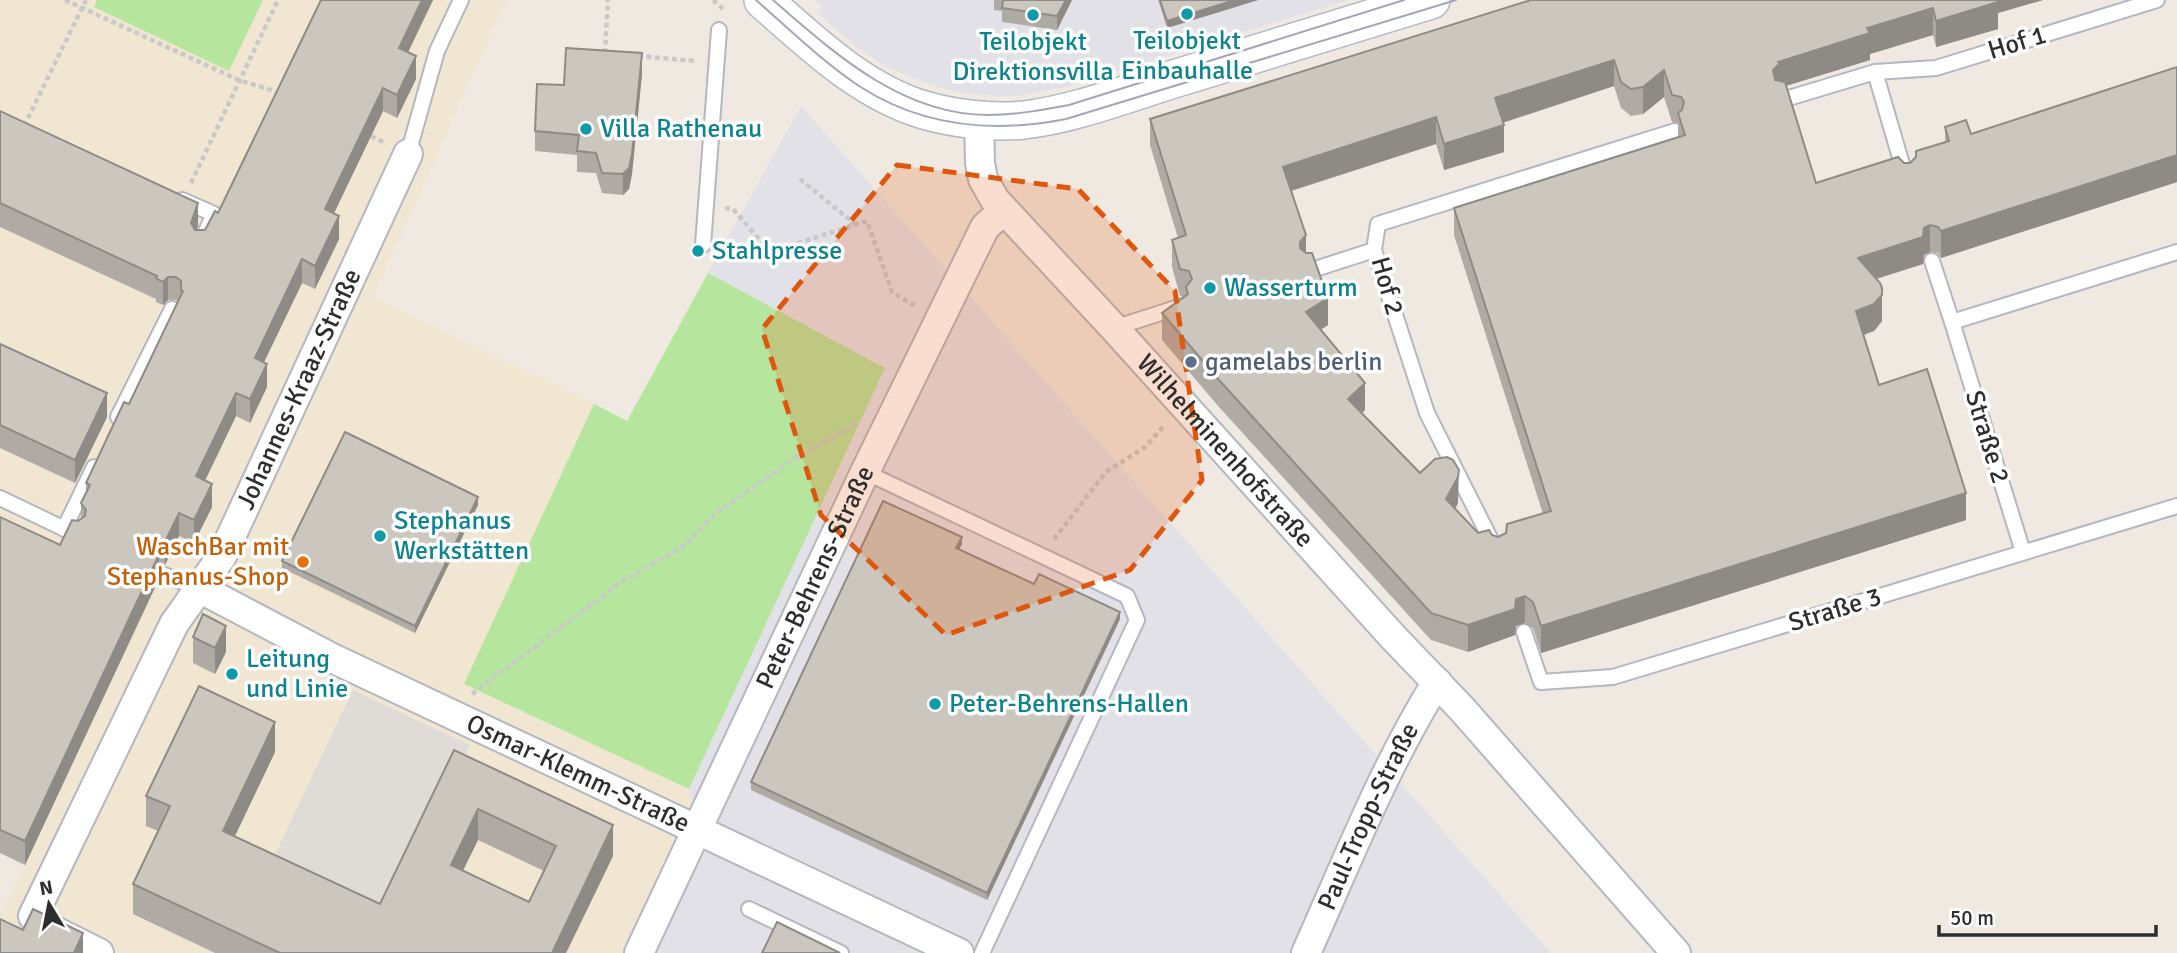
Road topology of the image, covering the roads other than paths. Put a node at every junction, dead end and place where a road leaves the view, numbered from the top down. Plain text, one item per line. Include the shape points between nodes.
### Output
1 (461, 0) edge
2 (763, 0) edge
3 (1431, 0) edge
4 (2157, 0) edge
5 (719, 30) dead end
6 (1875, 72) junction
7 (1782, 100) edge
8 (979, 120) junction
9 (1675, 131) dead end
10 (408, 154) joint
11 (1907, 181) edge
12 (177, 197) edge
13 (1004, 210) junction
14 (200, 245) edge
15 (703, 245) dead end
16 (1374, 250) junction
17 (2177, 252) edge
18 (1932, 261) dead end
19 (1309, 271) edge
20 (1183, 305) edge
21 (172, 309) edge
22 (1952, 322) junction
23 (1114, 328) junction
24 (110, 435) edge
25 (100, 455) edge
26 (865, 472) junction
27 (0, 498) edge
28 (2177, 506) edge
29 (2023, 552) junction
30 (1498, 554) edge
31 (161, 574) dead end
32 (200, 588) junction
33 (1524, 632) dead end
34 (1437, 682) junction
35 (698, 830) junction
36 (749, 909) dead end
37 (99, 953) edge
38 (639, 953) edge
39 (841, 953) edge
40 (959, 953) edge
41 (982, 953) edge
42 (1306, 953) edge
43 (1676, 953) edge

1 - 10 lane, Johannes-Kraaz-Straße via 437,51
2 - 8 street via 876,89 922,110
3 - 8 street via 1044,117
4 - 6 lane, Hof 1 via 1936,68
5 - 15 lane
6 - 7 lane, Hof 1
6 - 11 lane
8 - 13 street, Wilhelminenhofstraße via 983,179
9 - 16 lane, Hof 2 via 1378,224
10 - 32 street, Johannes-Kraaz-Straße via 222,556
12 - 14 lane via 214,214
13 - 23 street, Wilhelminenhofstraße
13 - 26 street, Peter-Behrens-Straße via 985,227
16 - 19 lane
16 - 30 lane, Hof 2 via 1427,413
17 - 22 lane
18 - 22 lane, Straße 2
20 - 23 lane
21 - 24 lane
22 - 29 lane, Straße 2
23 - 34 street, Wilhelminenhofstraße
25 - 27 lane via 70,532
26 - 35 street, Peter-Behrens-Straße
26 - 41 lane via 1127,596 1137,620
28 - 29 lane, Straße 3
29 - 33 lane, Straße 3 via 1613,677 1541,682
31 - 32 lane
32 - 35 street, Osmar-Klemm-Straße via 332,658
32 - 37 street, Johannes-Kraaz-Straße via 174,624 31,921
34 - 42 street, Paul-Tropp-Straße via 1389,771
34 - 43 street, Wilhelminenhofstraße
35 - 38 street, Peter-Behrens-Straße
35 - 40 street, Osmar-Klemm-Straße
36 - 39 lane

